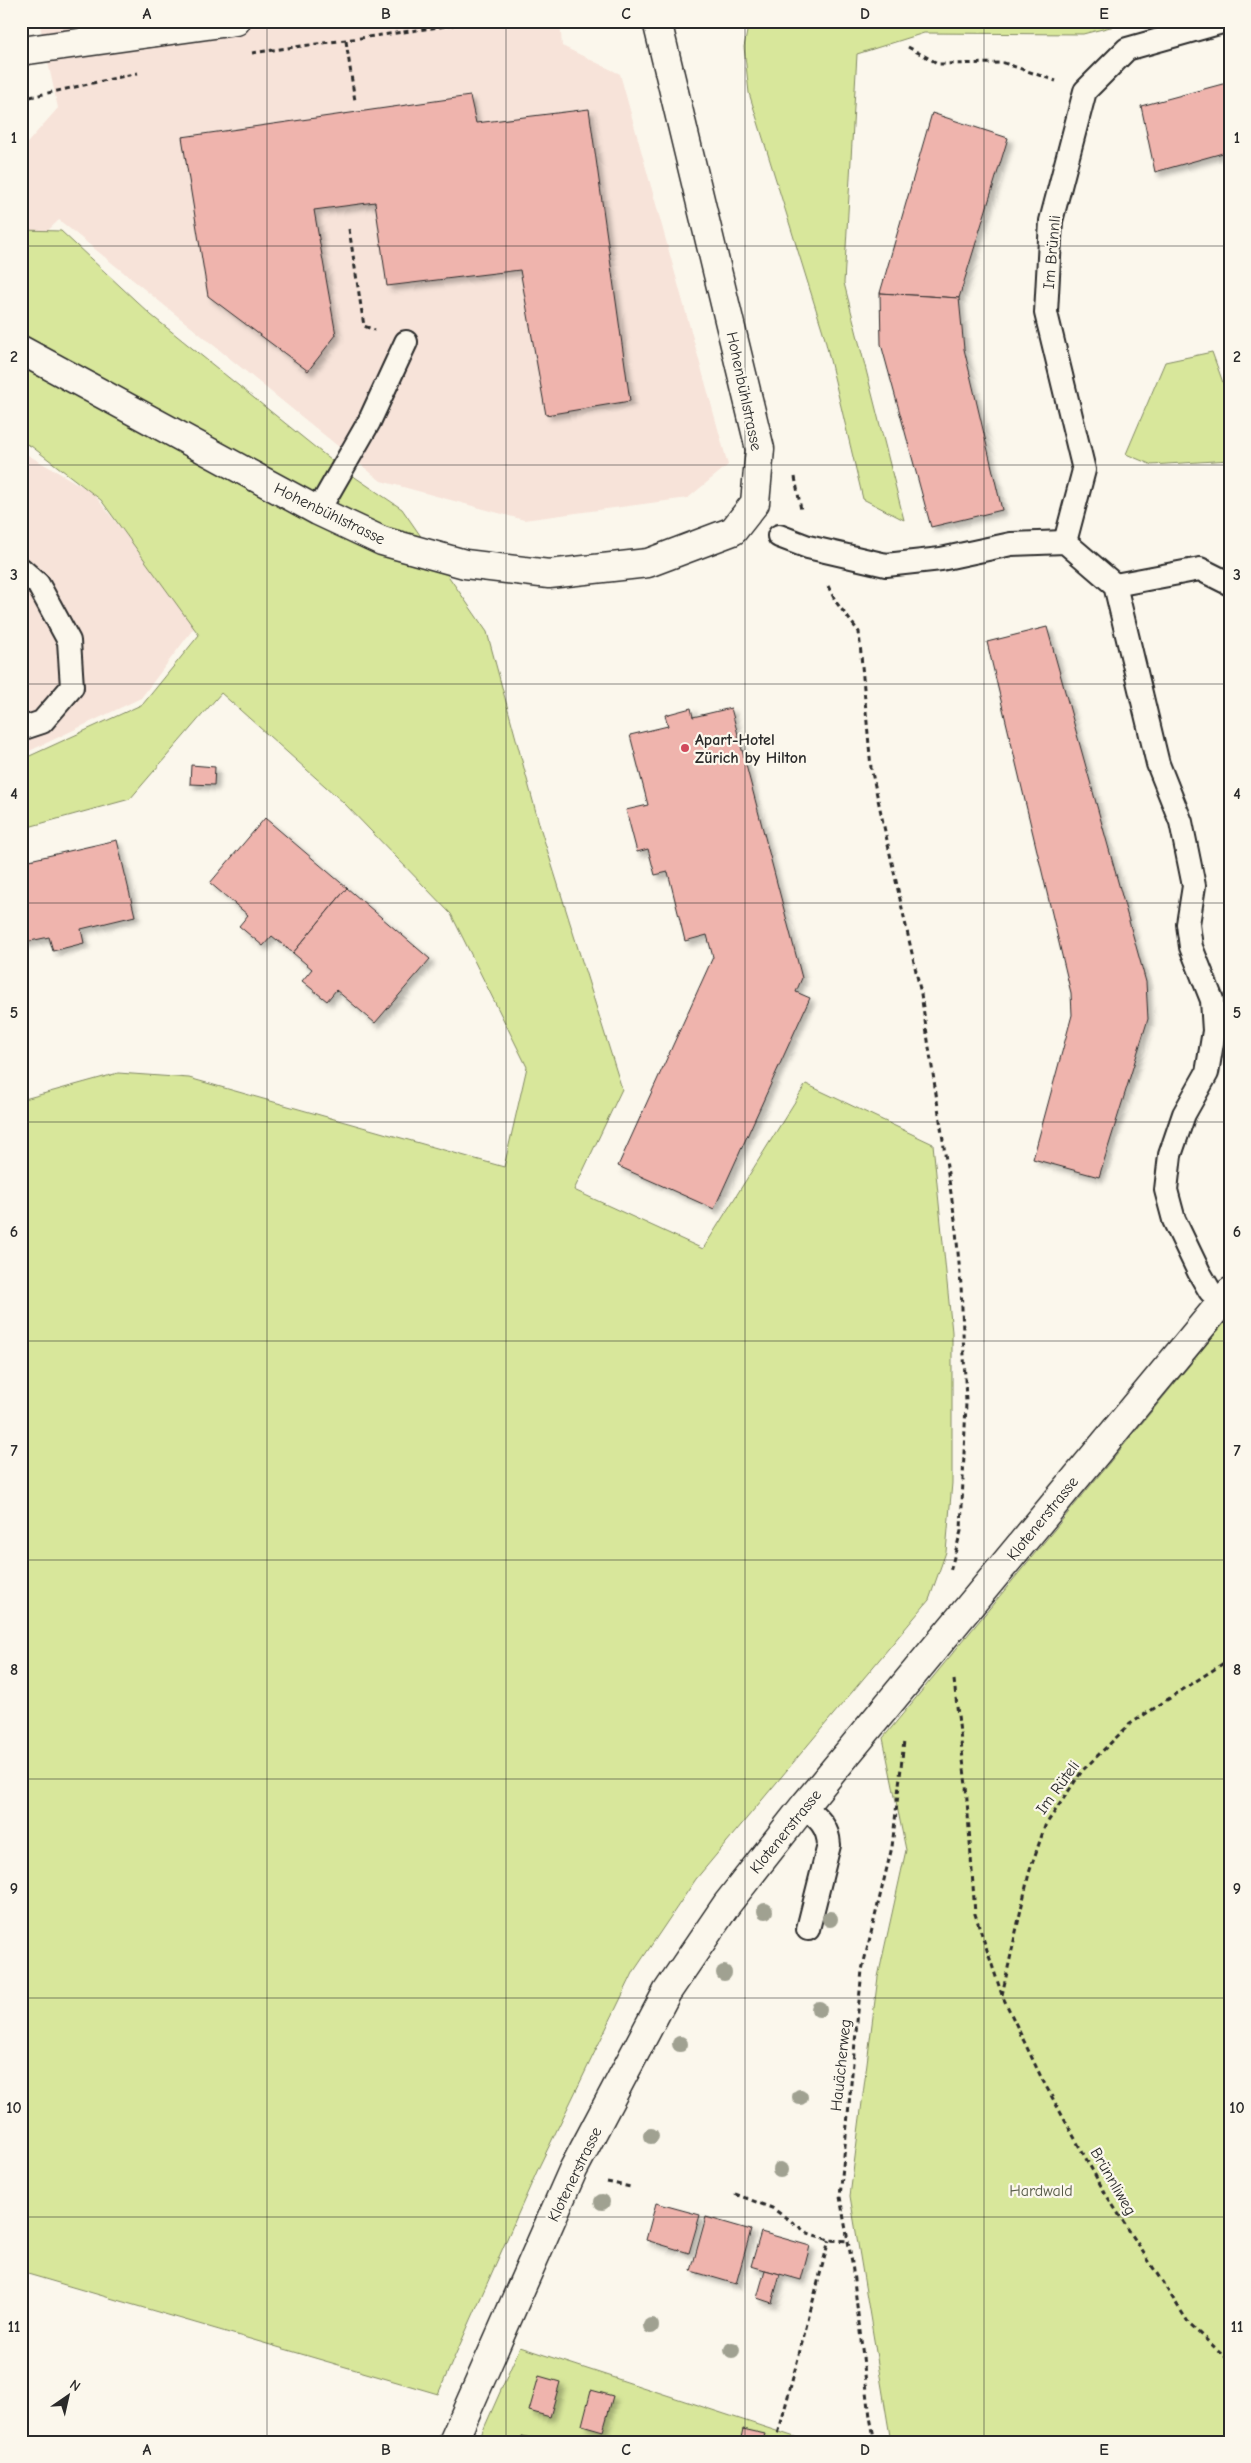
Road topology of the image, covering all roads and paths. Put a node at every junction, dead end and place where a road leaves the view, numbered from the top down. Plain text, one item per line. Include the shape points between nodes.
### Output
1 (236, 21) edge
2 (482, 21) edge
3 (658, 21) edge
4 (1226, 21) edge
5 (346, 41) junction
6 (908, 47) dead end
7 (21, 51) edge
8 (247, 54) dead end
9 (144, 72) dead end
10 (1085, 90) junction
11 (21, 99) edge
12 (355, 101) dead end
13 (349, 229) dead end
14 (406, 342) joint
15 (21, 350) edge
16 (318, 510) junction
17 (779, 536) dead end
18 (1065, 542) junction
19 (21, 569) edge
20 (1115, 584) junction
21 (1230, 584) edge
22 (859, 632) dead end
23 (21, 729) edge
24 (1226, 1296) edge
25 (963, 1497) dead end
26 (943, 1641) junction
27 (1230, 1659) edge
28 (900, 1692) junction
29 (804, 1806) junction
30 (808, 1929) dead end
31 (1002, 1995) junction
32 (621, 2186) dead end
33 (631, 2187) dead end
34 (735, 2194) dead end
35 (829, 2240) junction
36 (848, 2241) junction
37 (1230, 2361) edge
38 (453, 2442) edge
39 (776, 2442) edge
40 (876, 2442) edge

1 - 7 street
2 - 5 path
3 - 16 street, Hohenbühlstrasse via 760,450 756,503 733,531 648,563 549,574 465,564 382,541
4 - 10 lane via 1127,49
5 - 8 path
5 - 12 path
6 - 10 path via 939,64 1004,63
9 - 11 path
10 - 18 lane, Im Brünnli via 1050,221 1046,313 1084,470
13 - 14 path via 364,326
14 - 16 lane via 370,422
15 - 16 street, Hohenbühlstrasse
17 - 18 lane via 808,547 886,565 941,559 1011,544
18 - 20 lane
19 - 23 lane via 38,584 69,641 72,688 42,722
20 - 21 lane via 1200,569
20 - 24 lane via 1158,764 1181,822 1194,886 1188,924 1191,947 1212,1000 1214,1031 1207,1073 1184,1114 1170,1155 1166,1190 1174,1220 1199,1272 1210,1291
22 - 25 path via 871,768 920,994 955,1220 964,1344
24 - 26 street, Klotenerstrasse
26 - 28 street, Klotenerstrasse
26 - 31 path, Brünnliweg via 953,1672 966,1786 975,1914
27 - 31 path, Im Rüteli via 1130,1724 1082,1771 1045,1826 1029,1873
28 - 29 street, Klotenerstrasse
28 - 36 path, Hauächerweg via 905,1746 892,1847 862,1970 840,2197
29 - 30 lane via 822,1821 829,1833 829,1845
29 - 38 street, Klotenerstrasse via 726,1904 667,1992 573,2170
31 - 37 path, Brünnliweg via 1042,2078 1105,2193 1190,2325
32 - 33 path
34 - 35 path via 772,2208 808,2233
35 - 36 path
35 - 39 path
36 - 40 path, Hauächerweg

